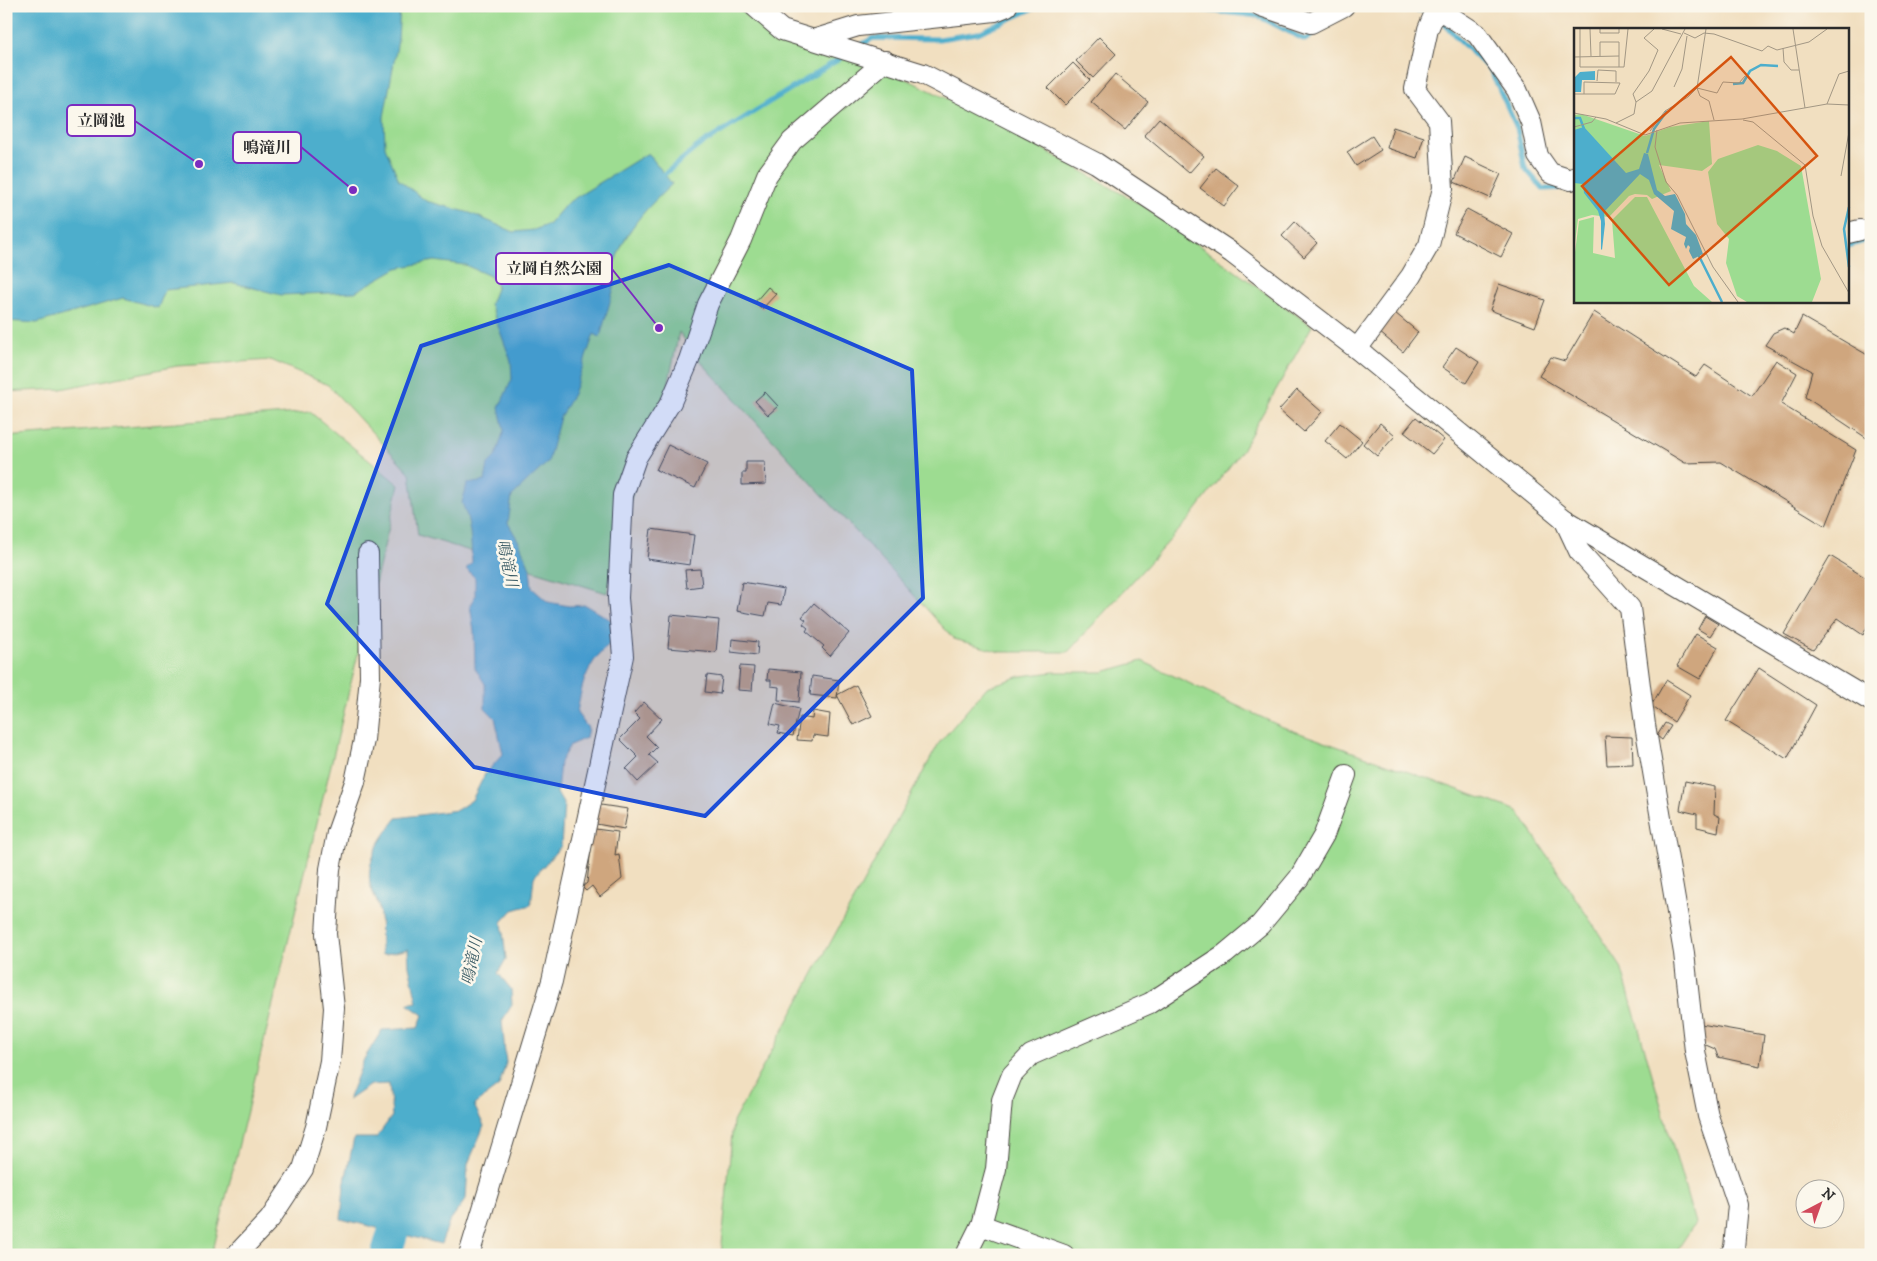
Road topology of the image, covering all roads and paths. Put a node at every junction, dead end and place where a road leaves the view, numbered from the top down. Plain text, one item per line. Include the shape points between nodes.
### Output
1 (754, 6) edge
2 (1007, 6) edge
3 (1261, 6) edge
4 (1344, 6) edge
5 (1436, 7) edge
6 (816, 39) junction
7 (876, 58) junction
8 (1574, 178) edge
9 (1357, 349) junction
10 (1564, 519) junction
11 (368, 554) dead end
12 (1871, 701) edge
13 (1346, 775) dead end
14 (981, 1225) junction
15 (236, 1255) edge
16 (468, 1255) edge
17 (966, 1255) edge
18 (1064, 1255) edge
19 (1730, 1255) edge

1 - 6 street via 782,30
2 - 6 street via 995,11 858,26
3 - 4 street via 1311,23
5 - 8 street via 1478,34 1517,90 1531,122 1538,156 1550,173
5 - 9 street via 1415,89 1439,121 1443,188 1429,245 1411,276
6 - 7 street
7 - 9 street via 947,85 1096,163 1232,253
7 - 16 street via 792,140 767,175 741,240 708,304 672,402 636,458 623,495 618,598 623,656 552,981
9 - 10 street
10 - 12 street
10 - 19 street via 1579,551 1630,608 1645,725 1684,953 1695,1051 1708,1116 1738,1205 1734,1248
11 - 15 street via 370,677 364,740 330,869 326,934 334,1008 330,1061 303,1169 270,1219
13 - 14 street via 1320,842 1299,878 1260,925 1225,954 1150,1002 1031,1055 1012,1075 1002,1100 996,1169
14 - 17 street
14 - 18 street

